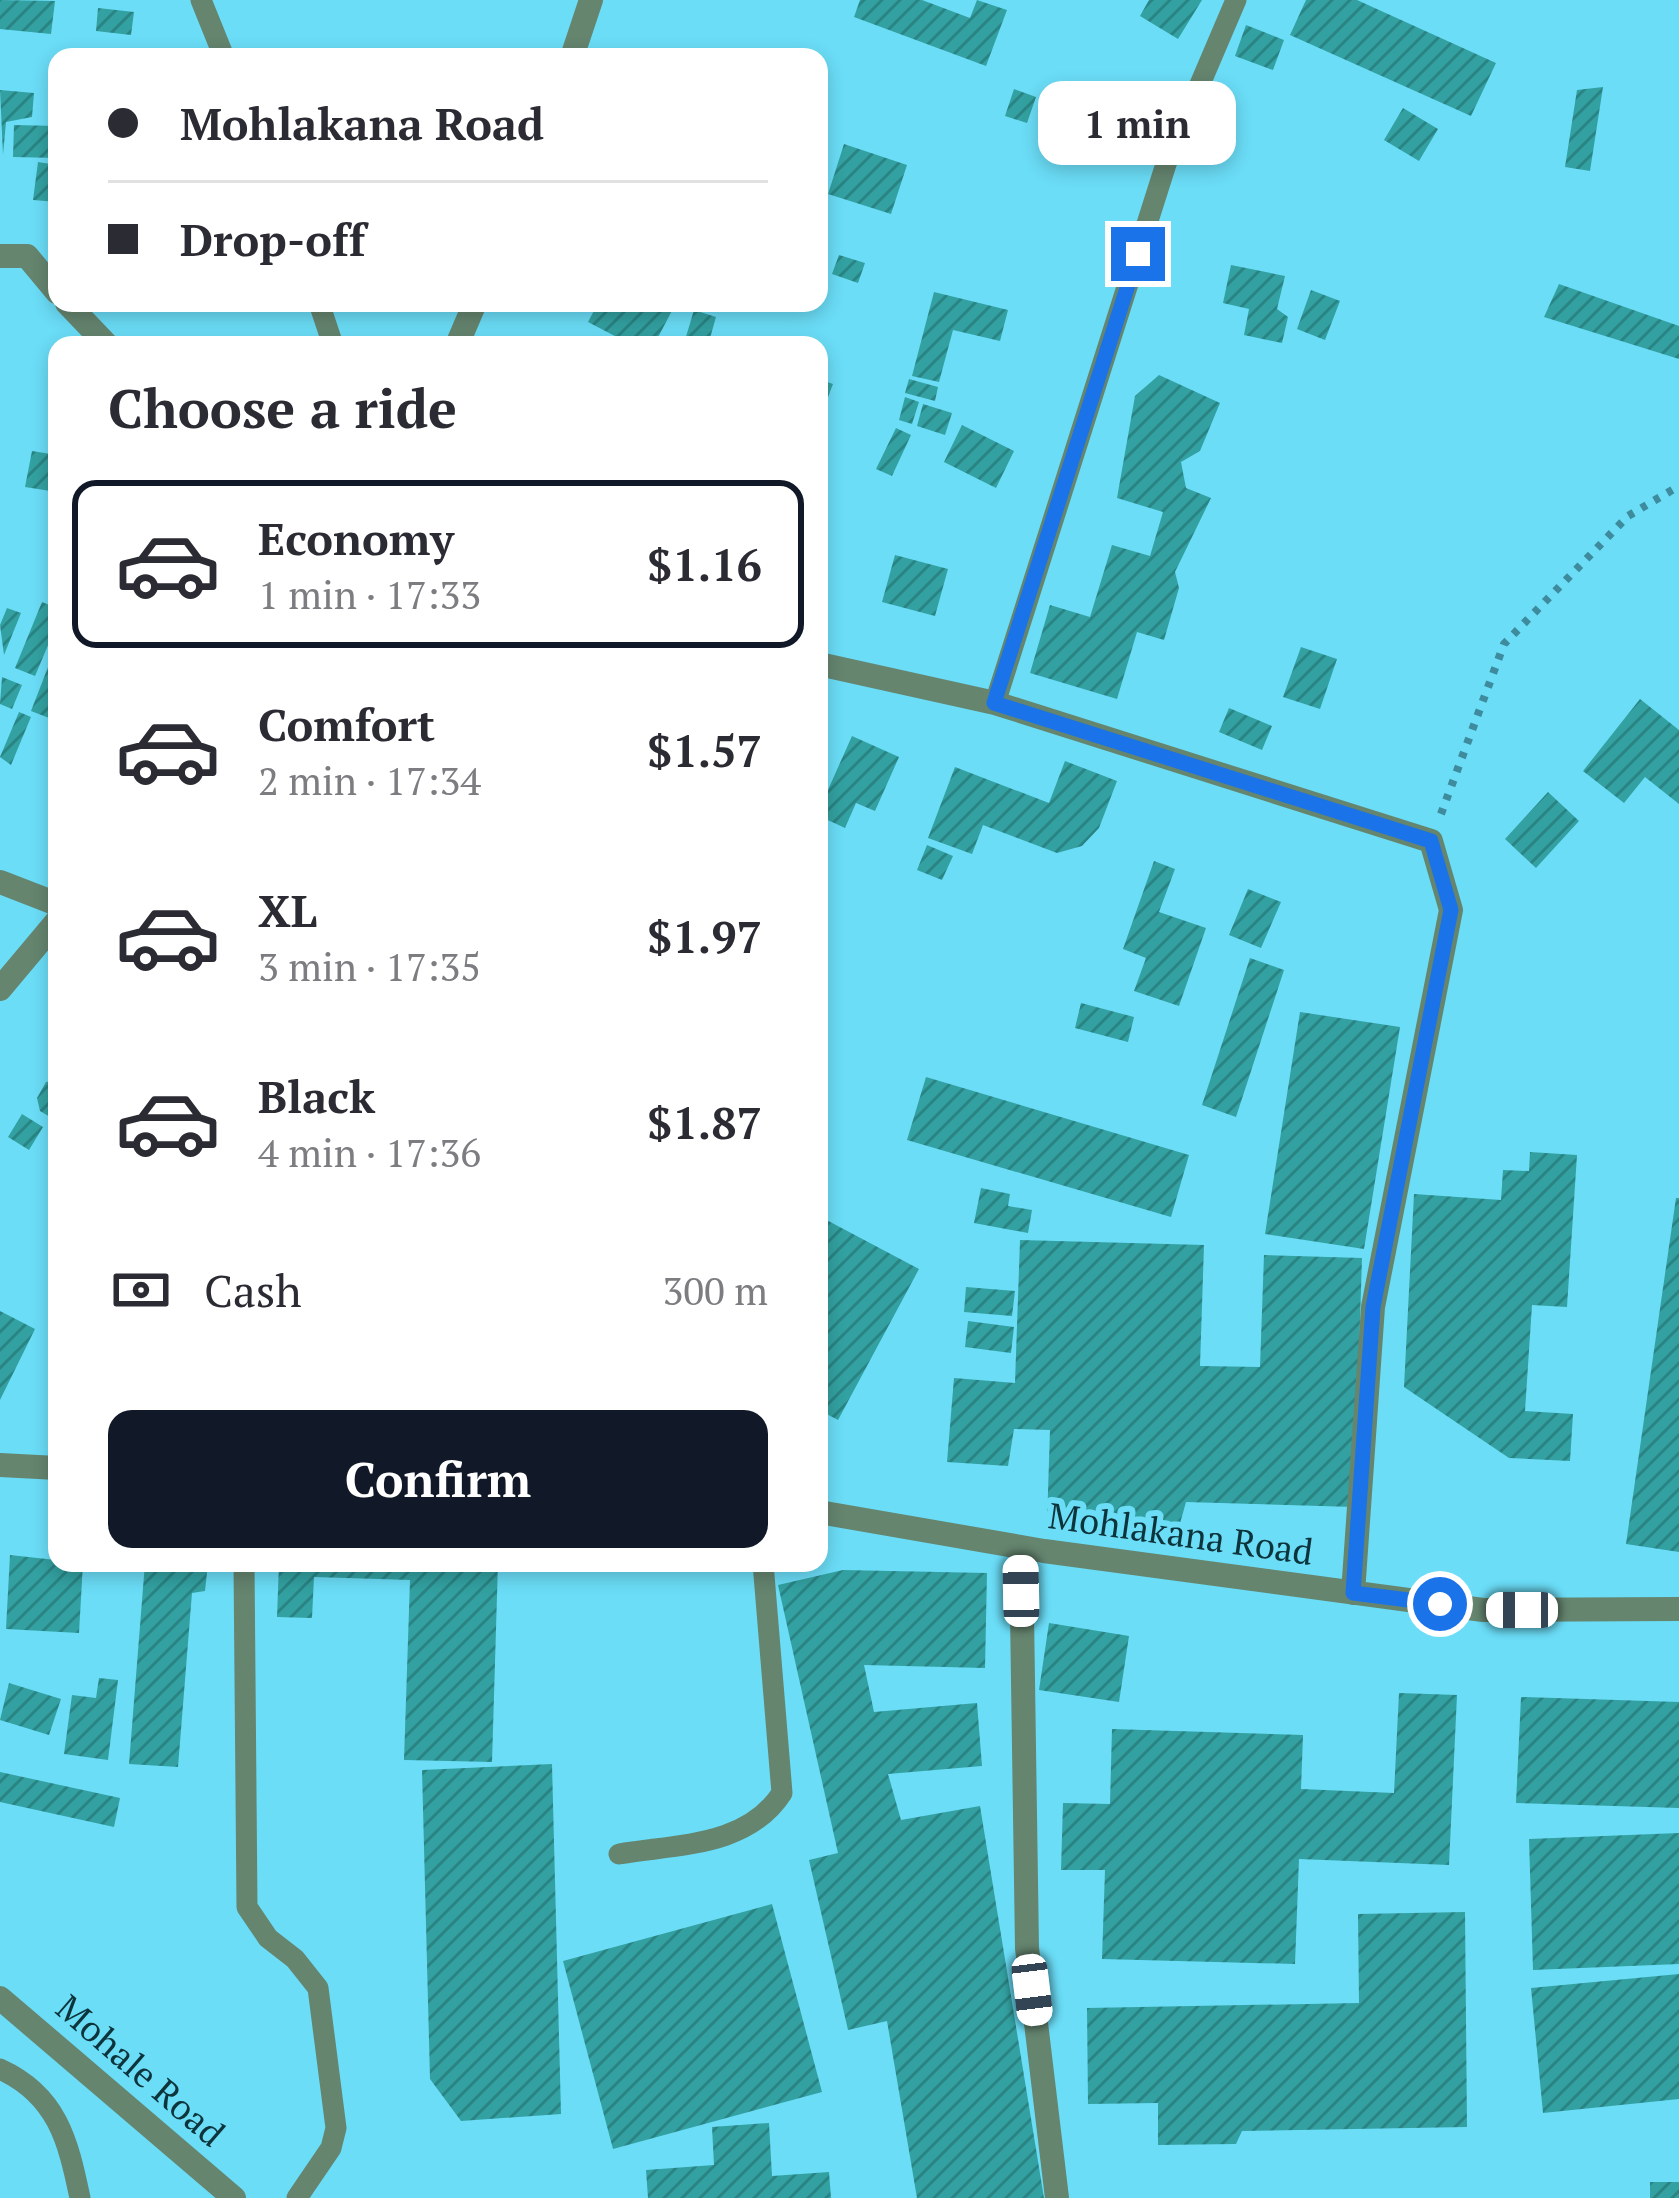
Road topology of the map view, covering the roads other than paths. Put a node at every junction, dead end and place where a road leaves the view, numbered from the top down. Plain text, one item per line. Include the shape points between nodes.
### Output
1 (201, 0) edge
2 (591, 0) edge
3 (1236, 0) edge
4 (220, 48) edge
5 (575, 48) edge
6 (0, 256) edge
7 (48, 281) edge
8 (75, 312) edge
9 (98, 336) edge
10 (828, 666) edge
11 (994, 703) junction
12 (0, 882) edge
13 (48, 901) edge
14 (48, 932) edge
15 (0, 989) edge
16 (0, 1465) edge
17 (48, 1468) edge
18 (828, 1514) edge
19 (1021, 1546) junction
20 (244, 1572) edge
21 (764, 1572) edge
22 (1353, 1593) junction
23 (1679, 1609) edge
24 (620, 1854) dead end
25 (0, 1998) edge
26 (0, 2069) edge
27 (80, 2198) edge
28 (234, 2198) edge
29 (297, 2198) edge
30 (1057, 2198) edge

1 - 4 lane
2 - 5 street
3 - 11 lane via 1166,164
6 - 7 street via 27,256
8 - 9 street
10 - 11 street
11 - 22 street via 1431,841 1451,910 1373,1307
12 - 13 street
14 - 15 street
16 - 17 street
18 - 19 street, Mohlakana Road
19 - 22 street, Mohlakana Road
19 - 30 street via 1027,1948
20 - 29 lane via 247,1907 318,1988 336,2128
21 - 24 lane via 782,1793 766,1818 740,1833
22 - 23 street, Mohlakana Road via 1484,1610
25 - 28 street, Mohale Road
26 - 27 lane via 30,2083 64,2126

